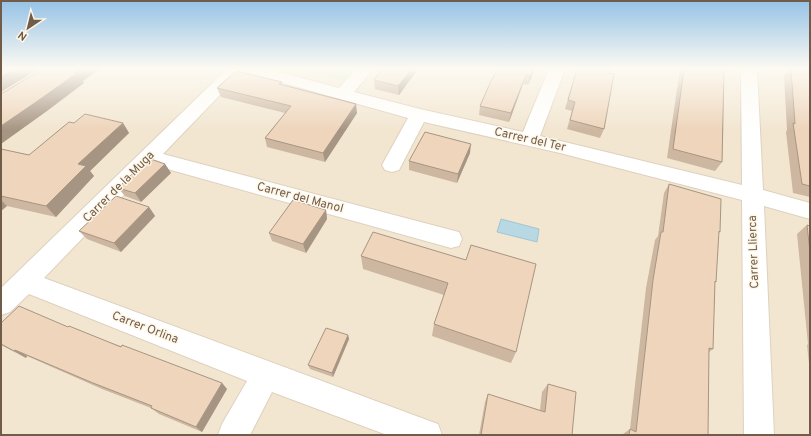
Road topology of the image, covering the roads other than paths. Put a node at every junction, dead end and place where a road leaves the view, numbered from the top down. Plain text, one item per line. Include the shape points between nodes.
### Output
1 (216, 89) edge
2 (326, 89) edge
3 (347, 89) edge
4 (549, 89) edge
5 (749, 89) edge
6 (343, 94) junction
7 (419, 115) junction
8 (529, 140) junction
9 (149, 157) junction
10 (392, 165) dead end
11 (752, 195) junction
12 (810, 211) edge
13 (451, 239) dead end
14 (25, 282) junction
15 (1, 304) edge
16 (266, 375) junction
17 (233, 435) edge
18 (427, 435) edge
19 (759, 435) edge

1 - 9 street, Carrer de la Muga
2 - 6 street, Carrer del Ter
3 - 6 street
4 - 8 street
5 - 11 street, Carrer Llierca
6 - 7 street, Carrer del Ter
7 - 8 street, Carrer del Ter
7 - 10 street
8 - 11 street, Carrer del Ter
9 - 13 street, Carrer del Manol
9 - 14 street, Carrer de la Muga
11 - 12 street, Carrer del Ter
11 - 19 street, Carrer Llierca
14 - 15 street, Carrer de la Muga
14 - 16 street, Carrer Orlina
16 - 17 street
16 - 18 street, Carrer Orlina

